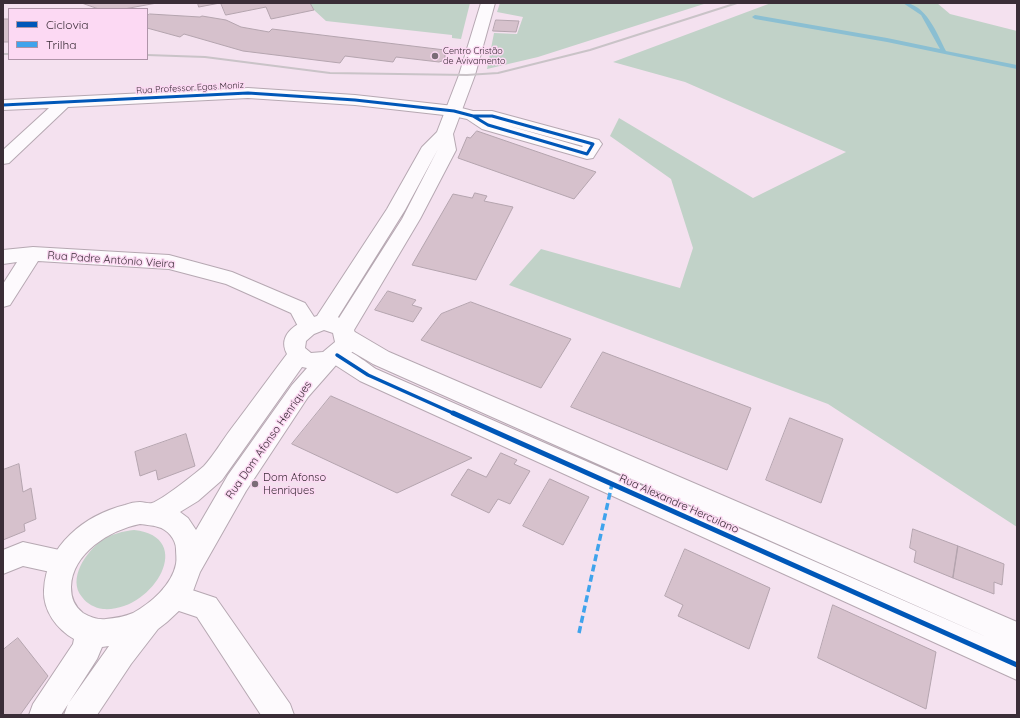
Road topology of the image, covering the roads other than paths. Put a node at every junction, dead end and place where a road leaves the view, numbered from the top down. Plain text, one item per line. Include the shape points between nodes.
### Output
1 (488, 3) edge
2 (63, 103) junction
3 (3, 105) edge
4 (454, 111) junction
5 (473, 116) junction
6 (3, 159) edge
7 (13, 252) edge
8 (3, 300) edge
9 (331, 338) junction
10 (299, 354) junction
11 (156, 514) junction
12 (3, 562) edge
13 (64, 563) junction
14 (189, 566) junction
15 (174, 597) junction
16 (148, 619) junction
17 (89, 631) junction
18 (1017, 636) edge
19 (1017, 665) edge
20 (44, 715) edge
21 (78, 715) edge
22 (279, 715) edge

1 - 4 street, Rua Dom Afonso Henriques
2 - 3 street, Rua Professor Egas Moniz
2 - 4 street, Rua Professor Egas Moniz via 248,93 355,100
2 - 6 street
4 - 5 street, Rua Professor Egas Moniz
4 - 9 street, Rua Dom Afonso Henriques via 445,134 448,150 410,219
5 - 5 street, Rua Professor Egas Moniz via 488,125 587,154 593,144 492,116
7 - 8 street
7 - 9 street, Rua Padre António Vieira via 170,262 232,279 298,308
9 - 10 street via 312,361
9 - 10 street, Rua Dom Afonso Henriques via 298,336 295,349
9 - 14 street, Rua Dom Afonso Henriques via 300,391 237,483
9 - 18 street, Rua Alexandre Herculano
9 - 19 street, Rua Alexandre Herculano via 368,375
10 - 11 street via 213,473 189,493
11 - 13 street, Rua Dom Afonso Henriques via 122,516 104,523 74,547
11 - 14 street, Rua Dom Afonso Henriques via 180,527 187,538 190,551
12 - 13 street via 23,554
13 - 17 street, Rua Dom Afonso Henriques via 58,580 57,598 62,612 74,624
14 - 15 street, Rua Dom Afonso Henriques
15 - 16 street, Rua Dom Afonso Henriques
15 - 22 street via 206,607
16 - 17 street, Rua Dom Afonso Henriques via 134,627 118,631
16 - 21 street, Rua Dom Afonso Henriques
17 - 20 street via 87,650

